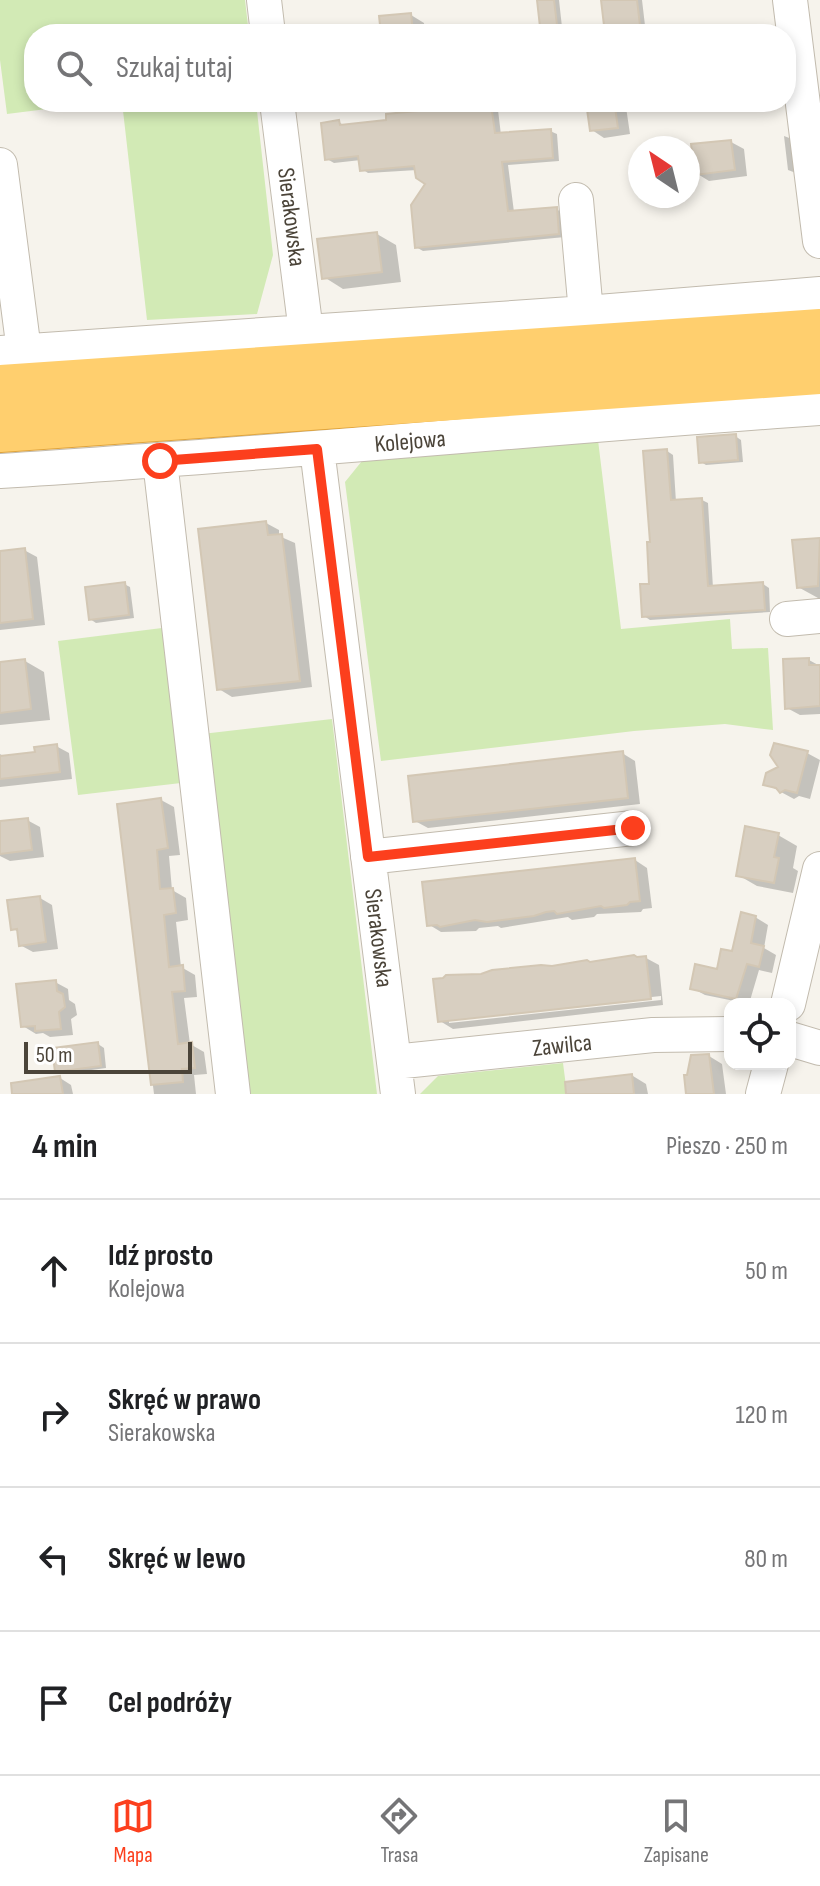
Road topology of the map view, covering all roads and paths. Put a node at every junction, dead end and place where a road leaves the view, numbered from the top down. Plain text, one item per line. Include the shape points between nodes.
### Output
1 (264, 0) edge
2 (790, 0) edge
3 (267, 24) edge
4 (793, 24) edge
5 (796, 48) edge
6 (278, 112) edge
7 (0, 165) edge
8 (576, 200) dead end
9 (820, 241) edge
10 (820, 294) edge
11 (586, 313) junction
12 (820, 331) edge
13 (306, 332) junction
14 (12, 352) edge
15 (820, 372) edge
16 (0, 387) edge
17 (820, 408) edge
18 (0, 430) edge
19 (317, 449) junction
20 (160, 461) junction
21 (0, 471) edge
22 (633, 828) dead end
23 (368, 857) junction
24 (820, 869) edge
25 (789, 998) edge
26 (724, 1034) edge
27 (796, 1041) edge
28 (820, 1048) edge
29 (769, 1070) edge
30 (396, 1078) edge
31 (233, 1094) edge
32 (763, 1094) edge

1 - 3 street
2 - 4 street
5 - 9 street
6 - 13 street, Sierakowska
7 - 14 street
8 - 11 street
10 - 11 street
11 - 13 street
12 - 16 highway
13 - 14 street
15 - 18 highway, Kolejowa
17 - 19 street, Kolejowa
19 - 20 street, Kolejowa
19 - 23 street, Sierakowska
20 - 21 street, Kolejowa
20 - 31 street
22 - 23 street
23 - 30 street, Sierakowska
24 - 25 street
26 - 30 street, Zawilca via 653,1035
27 - 28 street
29 - 32 street

